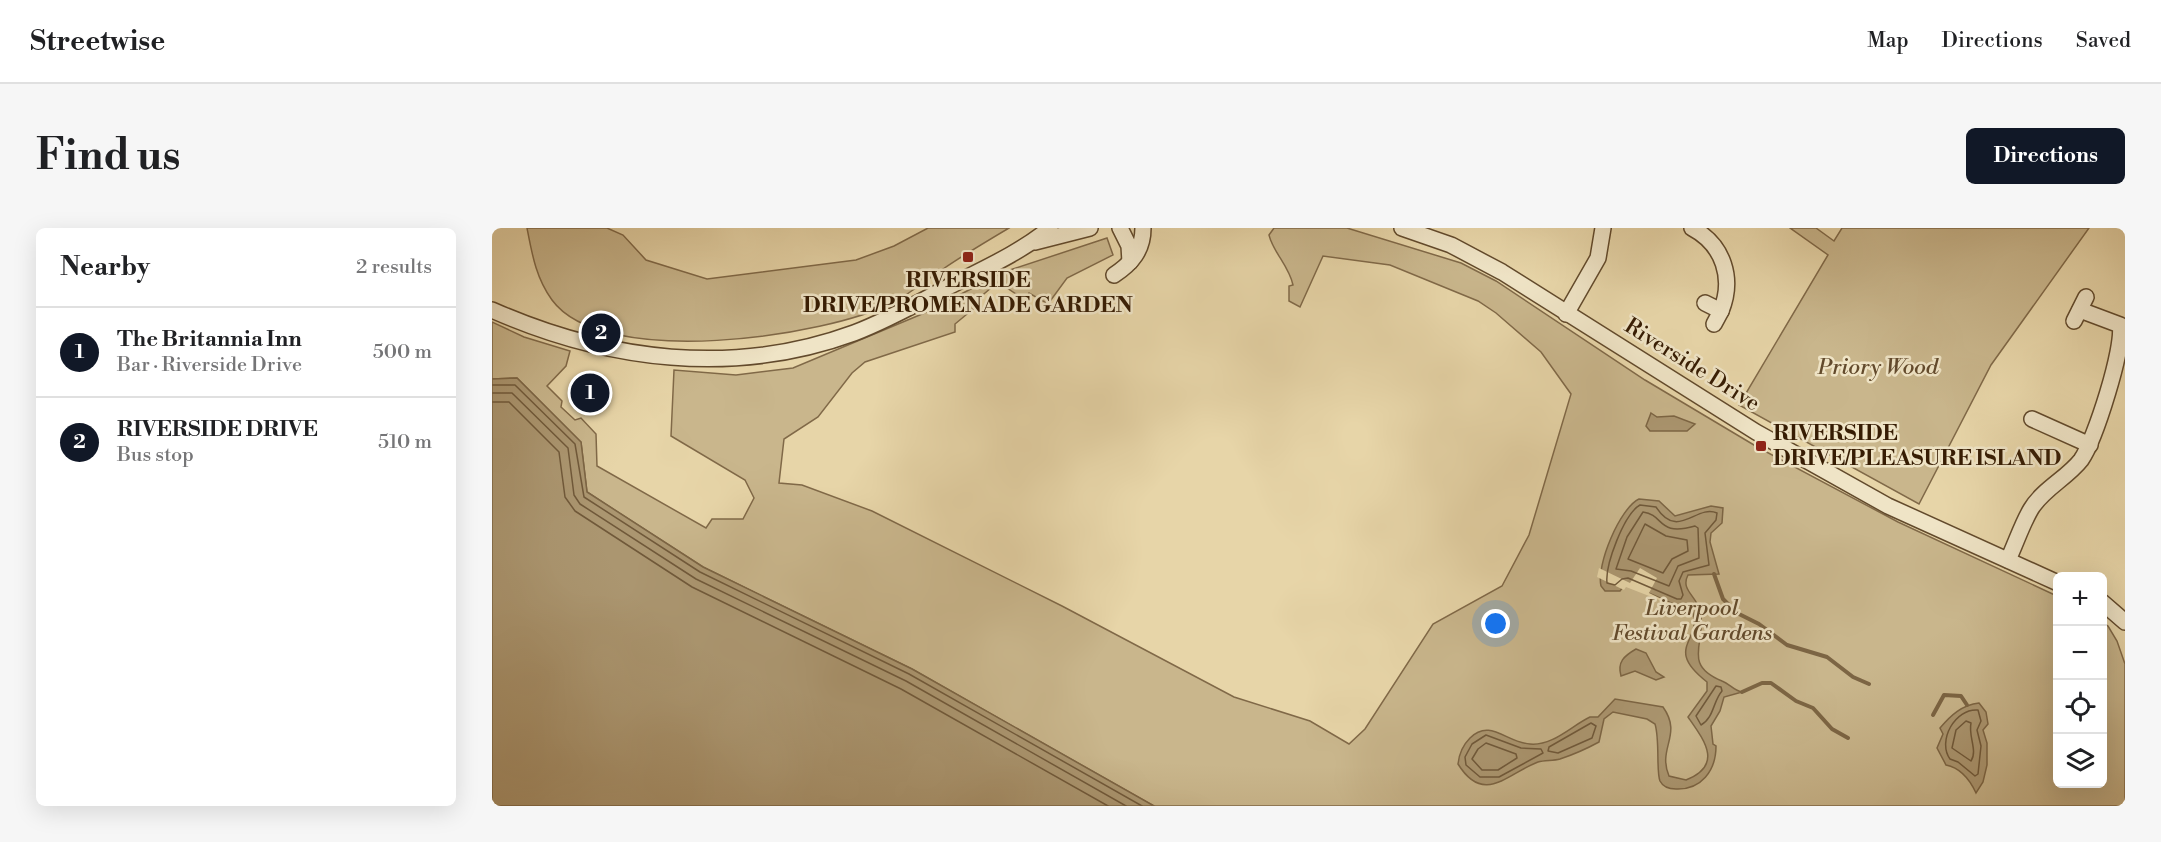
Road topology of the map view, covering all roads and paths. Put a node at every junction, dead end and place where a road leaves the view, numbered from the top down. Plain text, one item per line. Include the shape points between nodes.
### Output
1 (1050, 228) edge
2 (1090, 228) edge
3 (1120, 228) edge
4 (1143, 228) edge
5 (1402, 228) edge
6 (1603, 228) edge
7 (1692, 228) edge
8 (1032, 243) junction
9 (1130, 261) junction
10 (1114, 275) dead end
11 (1706, 303) dead end
12 (2080, 309) dead end
13 (492, 310) edge
14 (1566, 314) junction
15 (2125, 342) edge
16 (2032, 419) dead end
17 (2090, 445) junction
18 (2008, 560) junction
19 (2053, 581) edge
20 (2107, 603) edge
21 (2107, 606) edge
22 (2125, 606) edge
23 (2125, 622) edge

1 - 8 street
2 - 8 street
3 - 9 street via 1129,246
4 - 9 street via 1140,249
5 - 14 street, Riverside Drive via 1451,245 1502,272
6 - 14 street via 1598,258
7 - 11 street via 1710,241 1726,271 1727,292 1717,318
8 - 13 street via 854,333 783,352 698,360 658,358 555,335
9 - 10 street
12 - 15 street via 2116,322 2123,330
14 - 18 street, Riverside Drive via 1756,432 1888,506
15 - 17 street
16 - 17 street
17 - 18 street via 2080,461 2031,510
18 - 19 street, Riverside Drive
20 - 22 street
21 - 23 street

